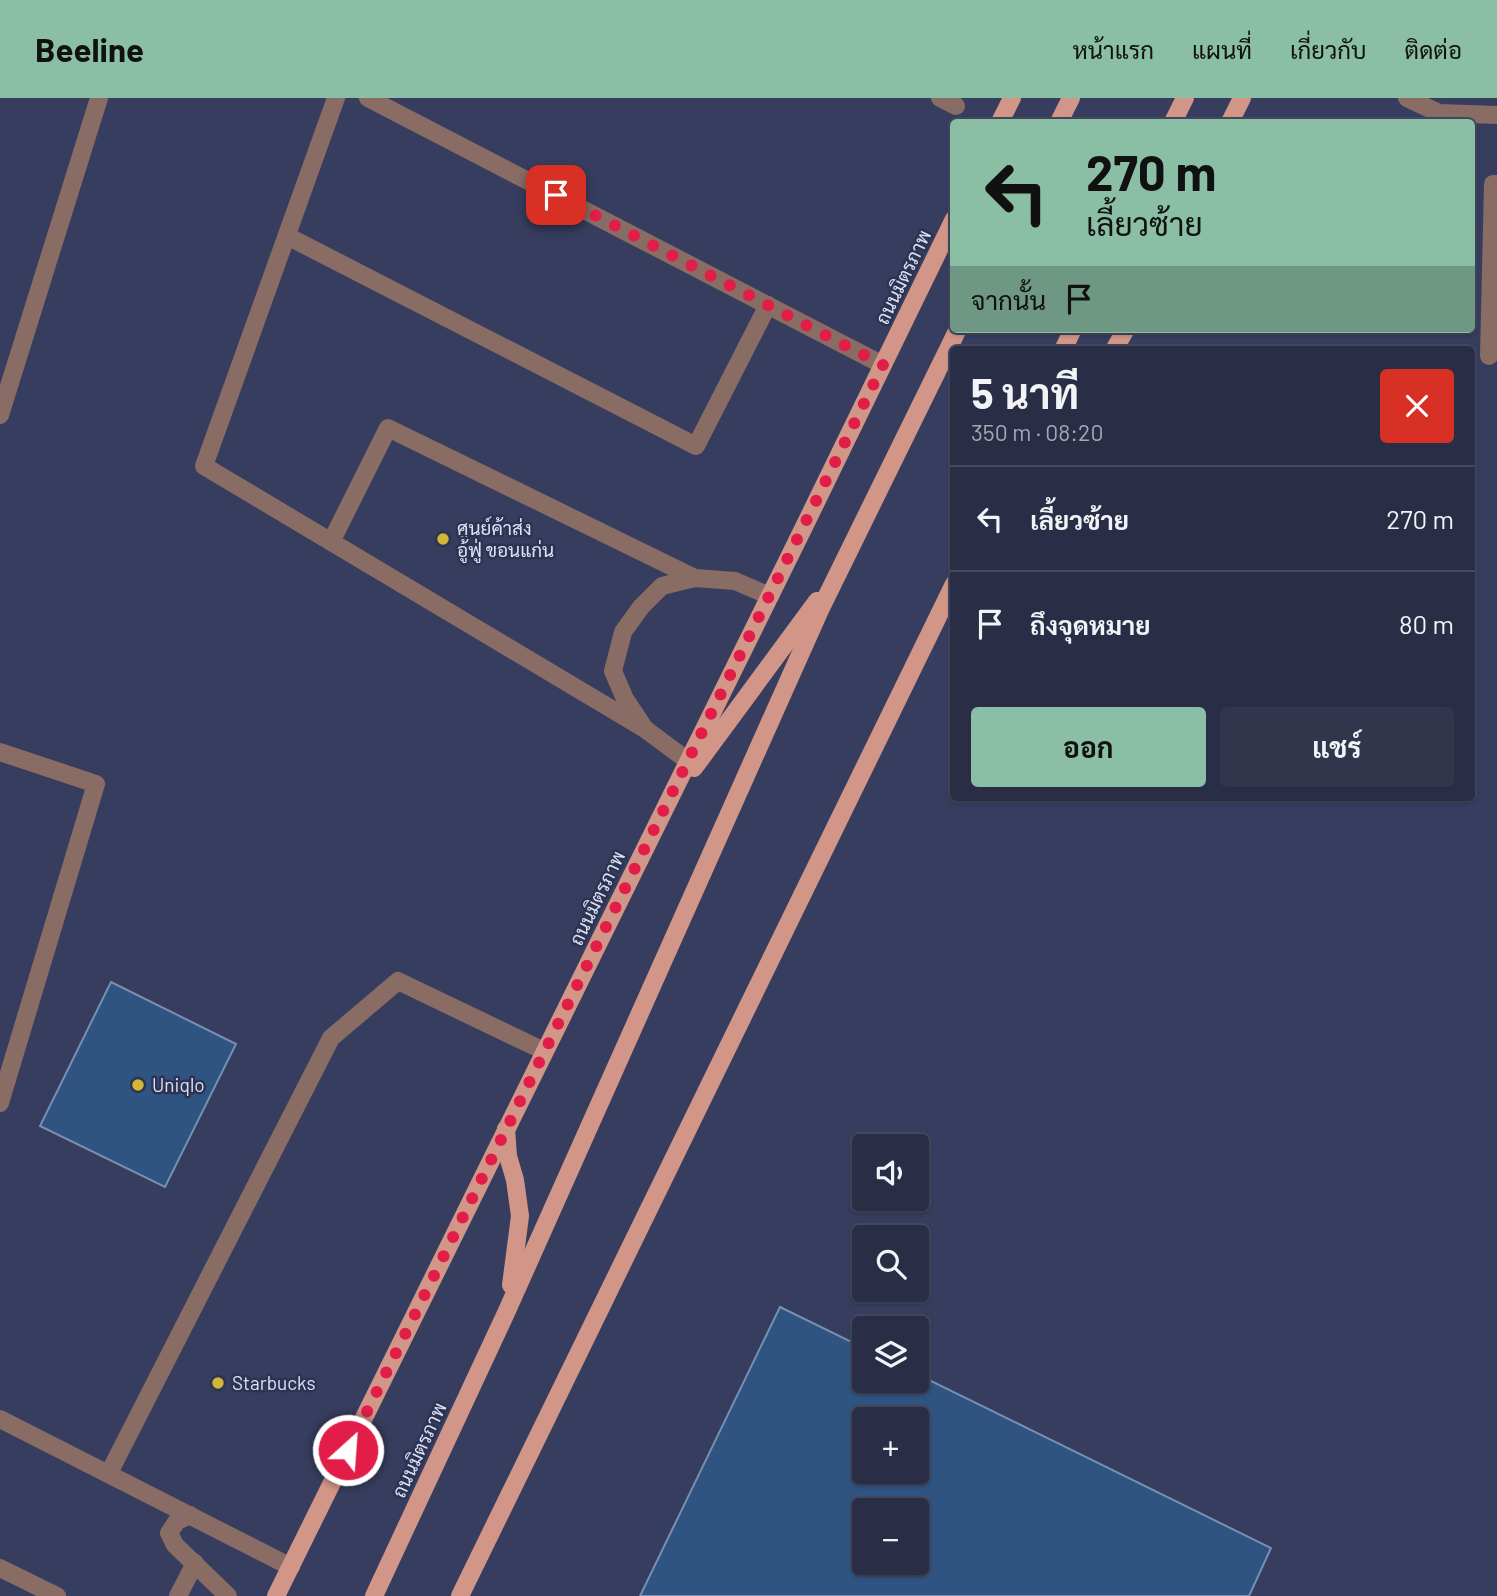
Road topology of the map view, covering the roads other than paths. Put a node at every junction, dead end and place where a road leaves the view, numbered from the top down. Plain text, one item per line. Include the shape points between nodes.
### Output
1 (99, 98) edge
2 (336, 98) edge
3 (368, 98) edge
4 (1012, 98) edge
5 (1071, 98) edge
6 (1185, 98) edge
7 (1242, 98) edge
8 (1407, 98) edge
9 (1497, 115) edge
10 (1002, 119) edge
11 (1060, 119) edge
12 (1174, 119) edge
13 (1232, 119) edge
14 (1497, 184) edge
15 (950, 226) edge
16 (287, 236) junction
17 (768, 305) junction
18 (956, 333) edge
19 (1489, 356) dead end
20 (883, 365) junction
21 (0, 415) edge
22 (331, 542) junction
23 (841, 569) junction
24 (695, 579) junction
25 (950, 592) edge
26 (770, 596) junction
27 (950, 611) edge
28 (914, 668) junction
29 (645, 729) junction
30 (0, 752) edge
31 (688, 761) junction
32 (667, 804) junction
33 (544, 1051) junction
34 (0, 1103) edge
35 (506, 1129) junction
36 (506, 1312) junction
37 (0, 1419) edge
38 (109, 1473) junction
39 (190, 1515) junction
40 (195, 1563) junction
41 (290, 1567) junction
42 (0, 1568) edge
43 (57, 1596) edge
44 (178, 1596) edge
45 (228, 1596) edge
46 (276, 1596) edge
47 (374, 1596) edge
48 (460, 1596) edge

1 - 21 lane
2 - 16 lane
3 - 17 lane
4 - 10 main road
5 - 11 main road
6 - 12 main road
7 - 13 main road
8 - 9 lane via 1439,113
14 - 19 lane via 1493,184
15 - 20 main road, ถนนมิตรภาพ
16 - 17 lane via 696,446
16 - 22 lane via 204,466
17 - 20 lane
18 - 23 main road, ถนนมิตรภาพ
20 - 26 main road, ถนนมิตรภาพ
22 - 24 lane via 388,428
22 - 29 lane
23 - 32 main road
23 - 36 main road, ถนนมิตรภาพ
24 - 26 lane via 735,581
24 - 29 lane via 662,586 623,632 613,671
25 - 28 main road
26 - 31 main road, ถนนมิตรภาพ
27 - 28 main road
28 - 48 main road
29 - 31 lane
30 - 34 lane via 96,784
31 - 32 main road, ถนนมิตรภาพ
32 - 33 main road, ถนนมิตรภาพ
33 - 35 main road, ถนนมิตรภาพ
33 - 38 lane via 398,981 331,1038
35 - 36 main road via 520,1216
35 - 41 main road, ถนนมิตรภาพ
36 - 47 main road, ถนนมิตรภาพ
37 - 38 lane
38 - 39 lane
39 - 40 lane via 177,1521 169,1533
39 - 41 lane
40 - 44 lane
40 - 45 lane
41 - 46 main road, ถนนมิตรภาพ
42 - 43 lane

